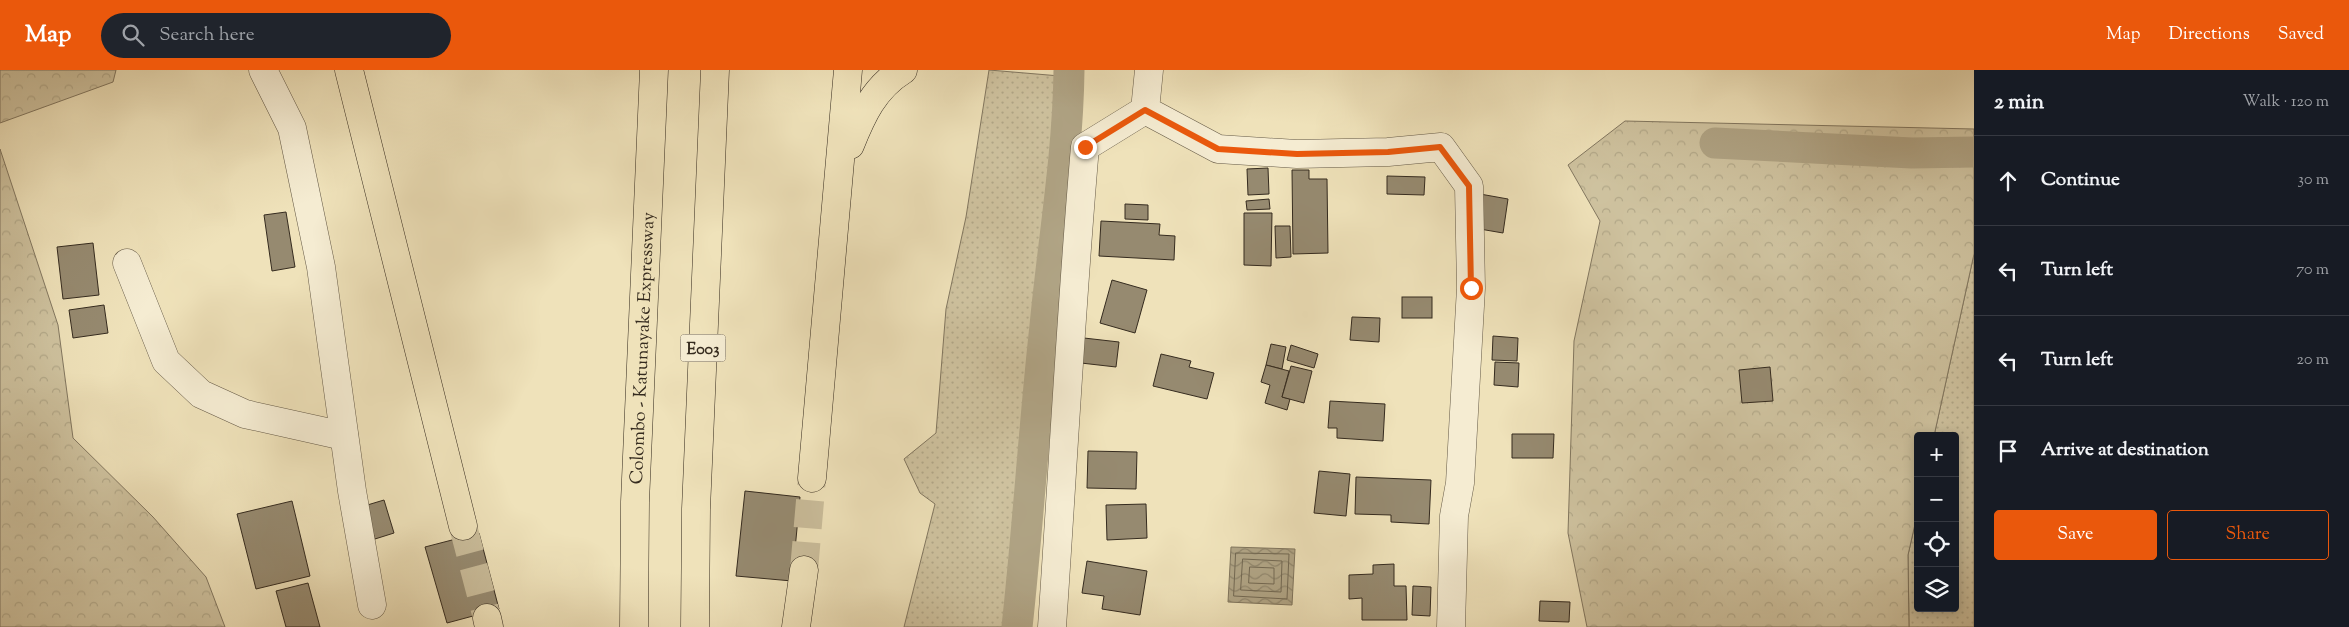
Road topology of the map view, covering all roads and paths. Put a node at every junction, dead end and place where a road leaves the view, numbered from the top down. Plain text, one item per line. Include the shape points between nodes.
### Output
1 (263, 70) edge
2 (330, 70) edge
3 (349, 70) edge
4 (654, 70) edge
5 (715, 70) edge
6 (848, 70) edge
7 (903, 70) edge
8 (1149, 70) edge
9 (355, 101) junction
10 (1145, 110) junction
11 (840, 166) junction
12 (127, 263) dead end
13 (344, 436) junction
14 (812, 478) tunnel mouth
15 (463, 526) tunnel mouth
16 (804, 570) tunnel mouth
17 (372, 605) dead end
18 (634, 627) edge
19 (695, 627) edge
20 (796, 627) edge
21 (1052, 627) edge
22 (1451, 627) edge

1 - 13 street via 294,137 321,267
2 - 9 highway
3 - 9 highway
4 - 18 highway, Colombo - Katunayake Expressway via 635,502
5 - 19 highway, E003 via 696,509
6 - 11 highway
7 - 11 highway via 878,91 865,109
8 - 10 street
9 - 15 highway
10 - 21 street via 1085,147 1073,282
10 - 22 street via 1218,149 1297,154 1440,147 1469,186 1471,288 1460,483 1454,516
11 - 14 highway
12 - 13 street via 166,361 201,394 245,414
13 - 17 street
16 - 20 highway

